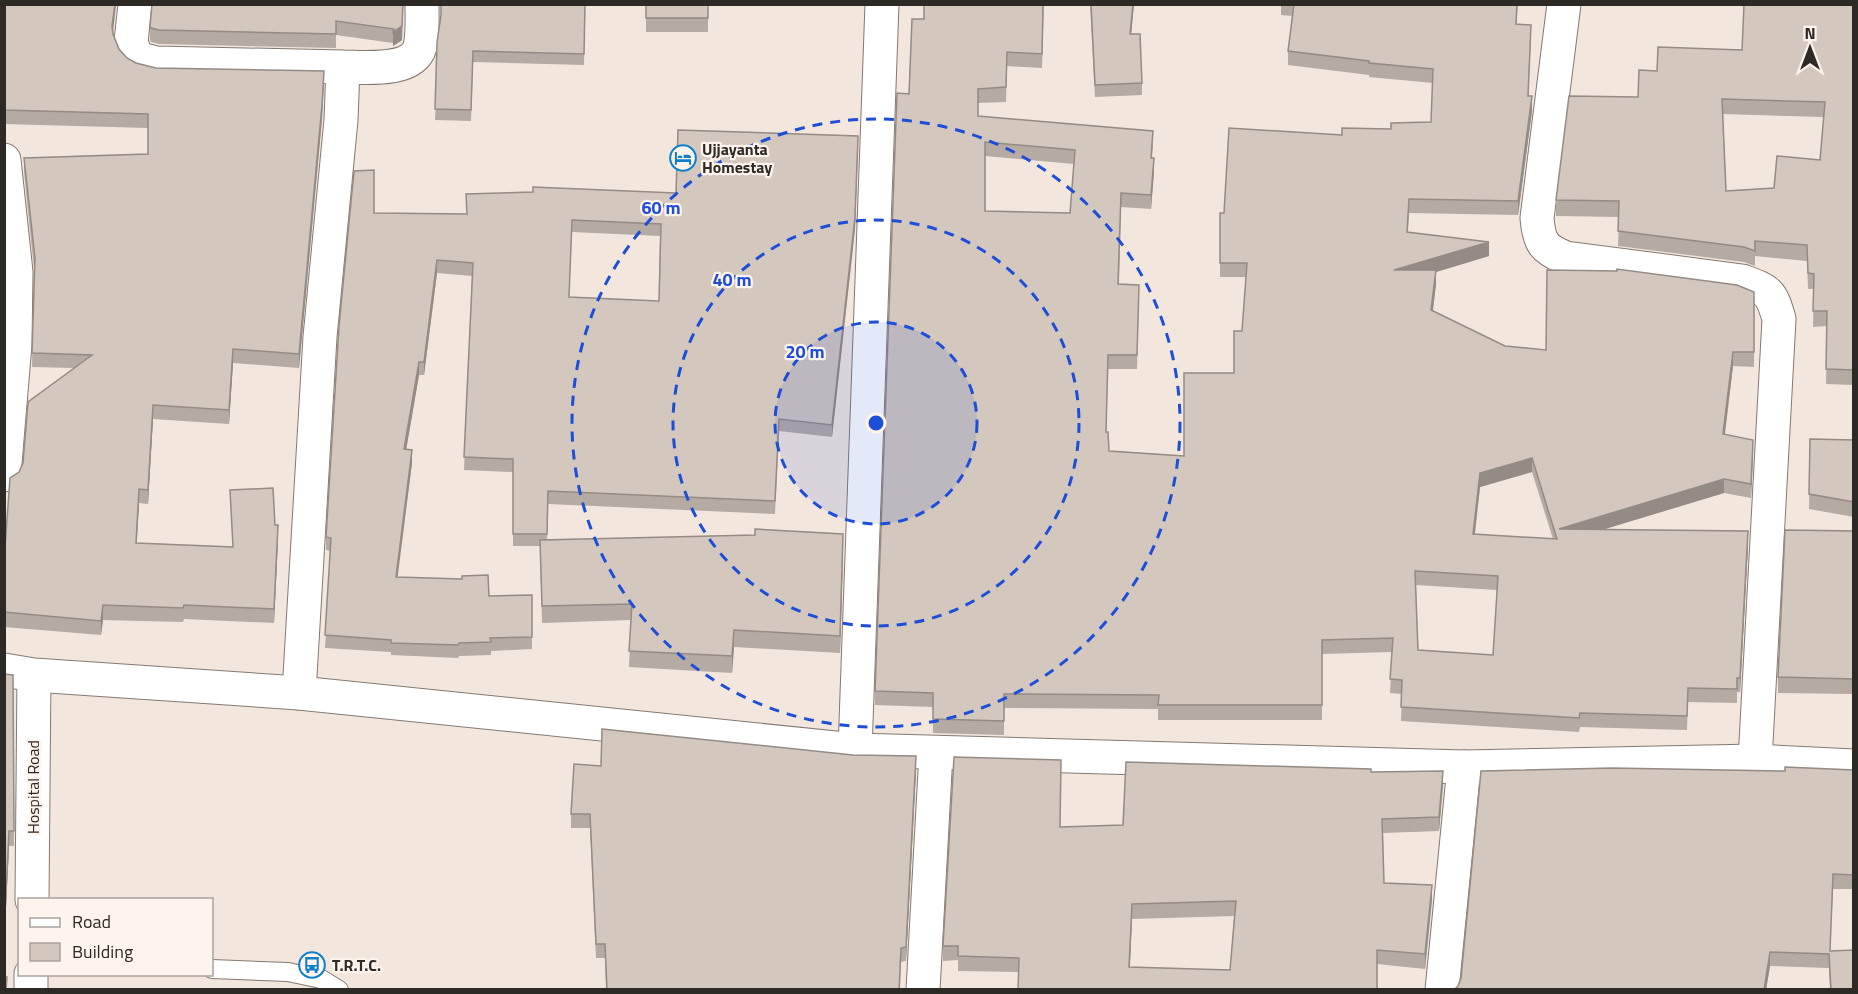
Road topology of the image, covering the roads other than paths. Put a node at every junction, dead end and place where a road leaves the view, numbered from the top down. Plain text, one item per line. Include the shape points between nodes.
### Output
1 (135, 4) edge
2 (422, 4) edge
3 (882, 4) edge
4 (1564, 4) edge
5 (343, 67) junction
6 (4, 160) edge
7 (4, 475) edge
8 (19, 672) edge
9 (299, 693) junction
10 (855, 750) junction
11 (936, 753) junction
12 (1755, 760) junction
13 (1854, 766) edge
14 (1464, 767) junction
15 (32, 898) edge
16 (213, 969) edge
17 (339, 990) edge
18 (923, 990) edge
19 (1442, 990) edge

1 - 5 street via 131,42 136,56 144,60
2 - 5 street via 420,47 415,57 406,64 393,66
3 - 10 street
4 - 12 street via 1537,218 1538,234 1544,245 1566,258 1742,281 1773,297 1779,319
5 - 9 street via 320,337
6 - 7 street via 16,272 15,344
8 - 9 street
8 - 15 street, Hospital Road
9 - 10 street
10 - 11 street
11 - 14 street
11 - 18 street
12 - 13 street
12 - 14 street
14 - 19 street
16 - 17 lane via 288,972 321,979

